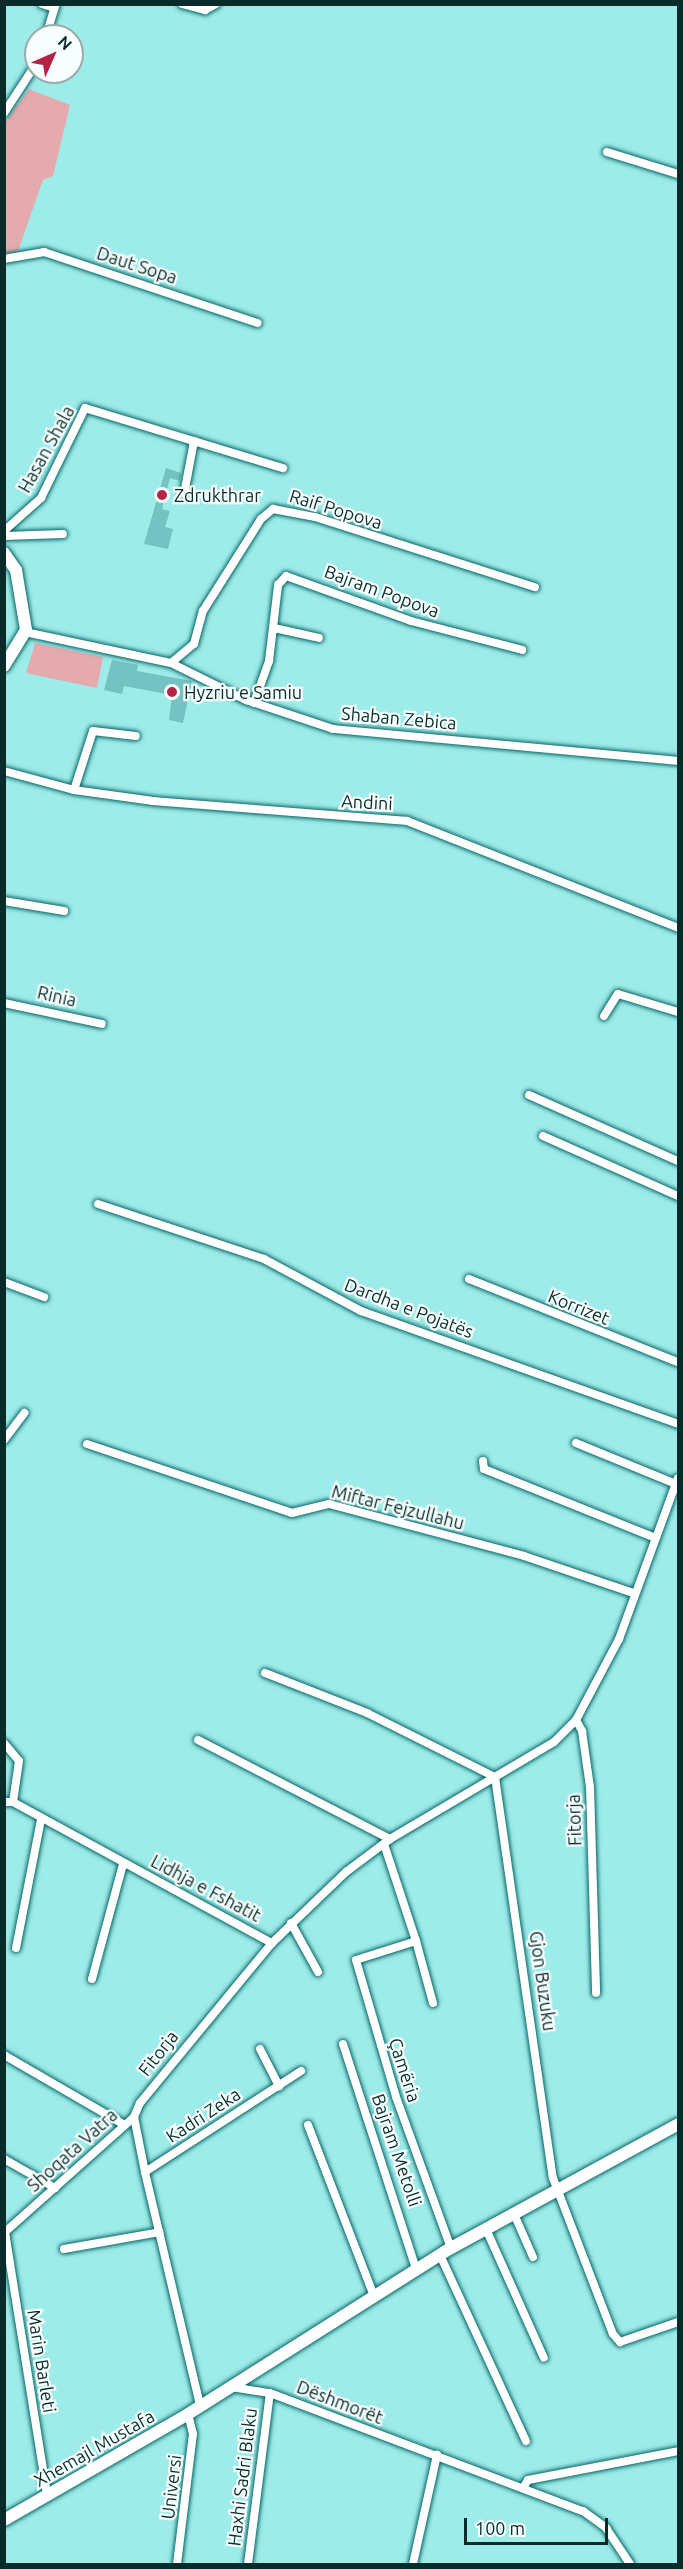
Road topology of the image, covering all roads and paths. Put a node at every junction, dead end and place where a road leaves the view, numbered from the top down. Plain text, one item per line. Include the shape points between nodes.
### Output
1 (42, 4) edge
2 (182, 4) edge
3 (216, 4) edge
4 (55, 6) edge
5 (50, 24) edge
6 (24, 82) edge
7 (4, 112) edge
8 (608, 152) dead end
9 (678, 174) edge
10 (4, 258) edge
11 (258, 323) dead end
12 (194, 441) junction
13 (283, 468) dead end
14 (184, 494) dead end
15 (4, 534) edge
16 (63, 534) dead end
17 (4, 553) edge
18 (535, 587) dead end
19 (274, 628) junction
20 (25, 632) junction
21 (320, 638) dead end
22 (522, 650) dead end
23 (171, 663) junction
24 (4, 666) edge
25 (254, 703) junction
26 (136, 736) dead end
27 (678, 761) edge
28 (4, 771) edge
29 (74, 790) junction
30 (4, 901) edge
31 (64, 910) dead end
32 (678, 928) edge
33 (4, 1003) edge
34 (678, 1012) edge
35 (604, 1016) dead end
36 (102, 1024) dead end
37 (529, 1095) dead end
38 (543, 1136) dead end
39 (678, 1161) edge
40 (678, 1196) edge
41 (98, 1204) dead end
42 (469, 1279) dead end
43 (4, 1282) edge
44 (44, 1297) dead end
45 (678, 1362) edge
46 (24, 1413) dead end
47 (678, 1424) edge
48 (4, 1440) edge
49 (576, 1443) dead end
50 (87, 1444) dead end
51 (483, 1461) dead end
52 (677, 1481) edge
53 (656, 1538) junction
54 (633, 1593) junction
55 (265, 1673) dead end
56 (576, 1720) junction
57 (198, 1740) dead end
58 (4, 1743) edge
59 (495, 1777) junction
60 (9, 1802) edge
61 (41, 1819) junction
62 (387, 1842) junction
63 (123, 1864) junction
64 (291, 1923) junction
65 (417, 1941) junction
66 (272, 1943) junction
67 (16, 1948) dead end
68 (318, 1972) dead end
69 (92, 1979) dead end
70 (596, 1993) dead end
71 (433, 2002) dead end
72 (343, 2044) dead end
73 (260, 2049) dead end
74 (4, 2055) edge
75 (301, 2071) dead end
76 (279, 2086) junction
77 (134, 2117) junction
78 (123, 2124) junction
79 (678, 2124) edge
80 (308, 2125) dead end
81 (4, 2159) edge
82 (145, 2172) junction
83 (54, 2188) junction
84 (558, 2189) junction
85 (514, 2214) junction
86 (486, 2229) junction
87 (5, 2232) edge
88 (160, 2232) junction
89 (64, 2249) dead end
90 (445, 2252) junction
91 (533, 2257) dead end
92 (416, 2269) junction
93 (374, 2296) junction
94 (678, 2322) edge
95 (544, 2358) dead end
96 (230, 2386) junction
97 (270, 2393) junction
98 (200, 2405) junction
99 (188, 2415) junction
100 (526, 2441) dead end
101 (678, 2451) edge
102 (437, 2456) junction
103 (523, 2487) junction
104 (47, 2495) junction
105 (4, 2520) edge
106 (177, 2565) edge
107 (248, 2565) edge
108 (413, 2565) edge
109 (630, 2565) edge

1 - 4 street
2 - 3 street via 205,10
4 - 5 street
6 - 7 street
8 - 9 street
10 - 11 street, Daut Sopa via 44,252
12 - 13 street, Hasan Shala
12 - 14 street
12 - 15 street, Hasan Shala via 85,408 41,498
15 - 16 street
17 - 20 main road via 16,570
18 - 23 street, Raif Popova via 315,517 273,509 261,519 203,611 194,644
19 - 21 street
19 - 22 street, Bajram Popova via 278,585 286,576 411,621
19 - 25 street, Bajram Popova via 266,675
20 - 23 street, Shaban Zebica
20 - 24 main road
23 - 25 street, Shaban Zebica
25 - 27 street, Shaban Zebica via 300,720 358,733 429,735
26 - 29 street via 93,731
28 - 29 street, Andini
29 - 32 street, Andini via 212,808 407,821
30 - 31 street
33 - 36 street, Rinia
34 - 35 street via 618,994
37 - 39 street
38 - 40 street
41 - 47 street, Dardha e Pojatës via 264,1259 361,1311
42 - 45 street, Korrizet
43 - 44 street
46 - 48 street
49 - 52 street, Fitorja
50 - 54 street, Miftar Fejzullahu via 292,1513 329,1504 525,1556
51 - 53 street via 484,1469
52 - 53 street, Fitorja
53 - 54 street, Fitorja
54 - 56 street, Fitorja via 602,1676
55 - 59 street via 367,1713
56 - 59 street, Fitorja via 555,1742
56 - 70 street, Fitorja via 582,1731 590,1788
57 - 62 street
58 - 60 street, Lidhja e Fshatit via 19,1761
59 - 62 street, Fitorja
59 - 84 street, Gjon Buzuku
60 - 61 street, Lidhja e Fshatit
61 - 63 street, Lidhja e Fshatit
61 - 67 street
62 - 64 street, Fitorja
62 - 65 street
63 - 66 street, Lidhja e Fshatit via 223,1912
63 - 69 street, Lidhja e Fshatit
64 - 66 street, Fitorja
64 - 68 street
65 - 71 street
65 - 90 street, Çamëria via 356,1960 356,1965
66 - 77 street, Fitorja via 188,2040
72 - 92 street, Bajram Metolli
73 - 76 street
74 - 78 street
75 - 76 street, Kadri Zeka
76 - 82 street, Kadri Zeka
77 - 78 street, Shoqata Vatra
77 - 82 street
78 - 83 street, Shoqata Vatra
79 - 84 main road
80 - 93 street
81 - 83 street
82 - 88 street
83 - 87 street, Shoqata Vatra
84 - 85 main road
84 - 94 street, Gjon Buzuku via 613,2334 620,2342
85 - 86 main road
85 - 91 street
86 - 90 main road
86 - 95 street
87 - 104 street, Marin Barleti
88 - 89 street
88 - 98 street
90 - 92 main road
90 - 100 street
92 - 93 main road
93 - 96 main road
96 - 97 street, Dëshmorët
96 - 98 main road
97 - 102 street, Dëshmorët
97 - 107 street, Haxhi Sadri Blaku
98 - 99 main road, Xhemajl Mustafa
99 - 104 main road, Xhemajl Mustafa
99 - 106 street, Universi via 193,2434
101 - 103 street via 528,2481
102 - 103 street, Dëshmorët
102 - 108 street
103 - 109 street, Dëshmorët via 583,2511 606,2528
104 - 105 main road, Xhemajl Mustafa

